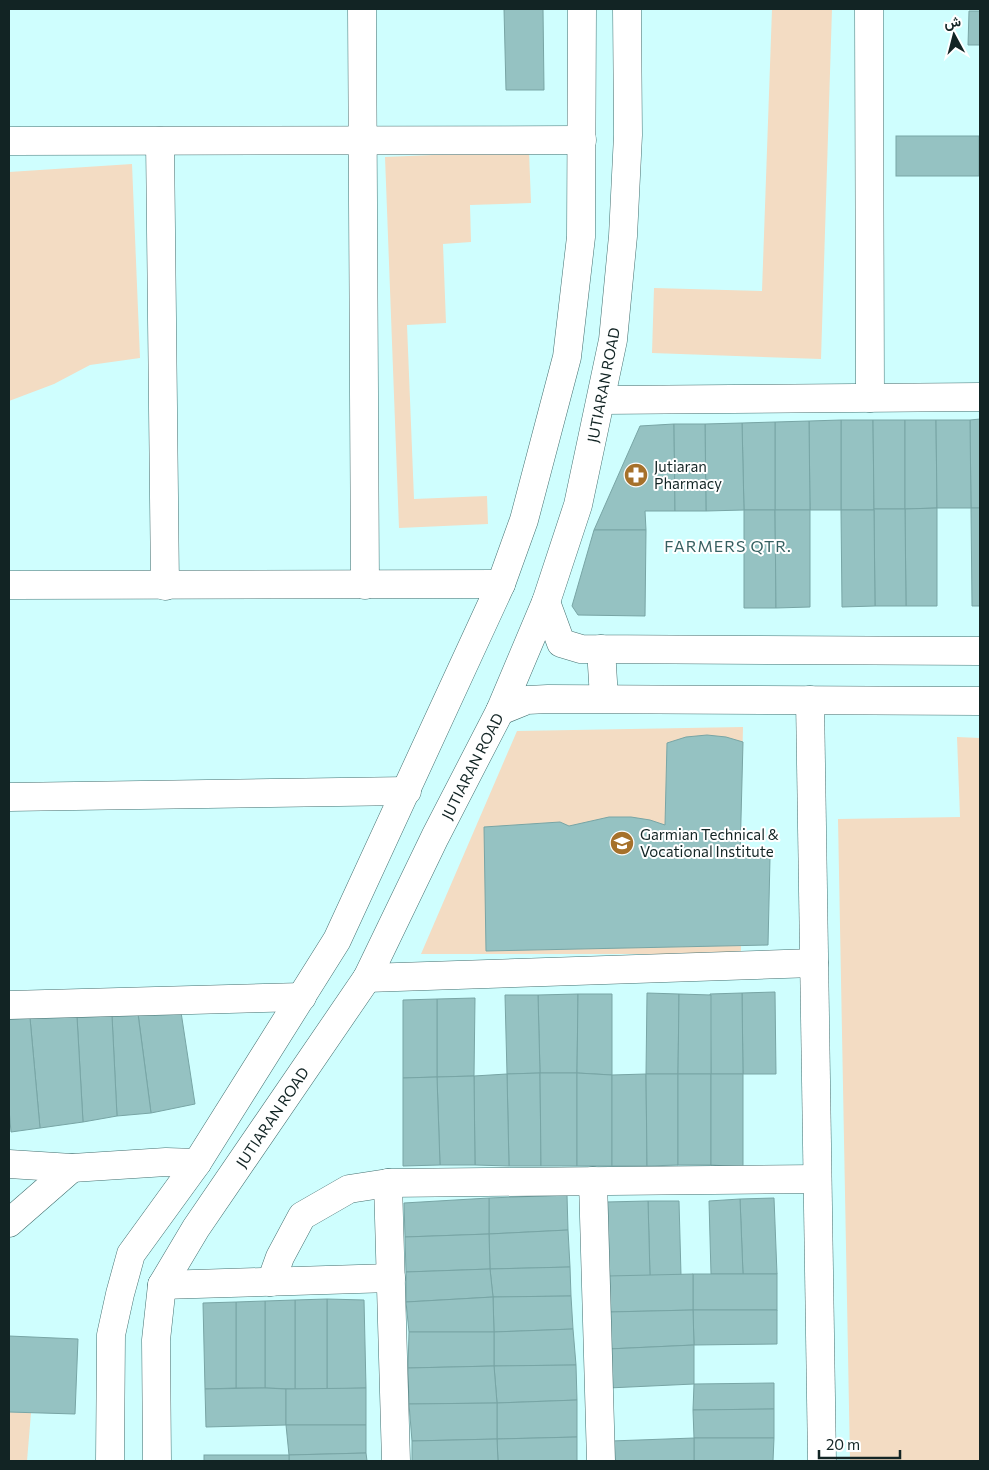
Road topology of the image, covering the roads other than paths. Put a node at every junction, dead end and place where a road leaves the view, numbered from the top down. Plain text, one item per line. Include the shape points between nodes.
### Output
1 (362, 9) edge
2 (582, 9) edge
3 (627, 9) edge
4 (869, 9) edge
5 (363, 140) junction
6 (582, 140) junction
7 (9, 141) edge
8 (160, 141) junction
9 (623, 236) junction
10 (581, 237) junction
11 (870, 398) junction
12 (980, 398) edge
13 (601, 400) junction
14 (500, 584) junction
15 (9, 585) edge
16 (365, 585) junction
17 (165, 586) junction
18 (546, 602) junction
19 (602, 649) junction
20 (980, 651) edge
21 (604, 698) junction
22 (810, 700) junction
23 (980, 701) edge
24 (500, 711) junction
25 (407, 791) junction
26 (9, 797) edge
27 (814, 963) junction
28 (367, 978) junction
29 (302, 998) junction
30 (9, 1004) edge
31 (197, 1163) junction
32 (9, 1164) edge
33 (72, 1168) junction
34 (817, 1179) junction
35 (594, 1181) junction
36 (388, 1183) junction
37 (9, 1222) edge
38 (391, 1278) junction
39 (271, 1282) junction
40 (162, 1285) junction
41 (110, 1461) edge
42 (157, 1461) edge
43 (396, 1461) edge
44 (601, 1461) edge
45 (822, 1461) edge

1 - 5 street
2 - 6 street
3 - 9 street, JUTIARAN ROAD via 628,135
4 - 11 street
5 - 6 street
5 - 8 street
5 - 16 street
6 - 10 street
7 - 8 street
8 - 17 street
9 - 10 street
9 - 13 street, JUTIARAN ROAD via 614,340
10 - 14 street via 567,356 524,520
11 - 12 street
11 - 13 street
13 - 18 street, JUTIARAN ROAD via 578,505
14 - 16 street
14 - 25 street
15 - 17 street
16 - 17 street
18 - 19 street via 562,643 581,649
18 - 24 street, JUTIARAN ROAD
19 - 20 street
19 - 21 street
21 - 22 street
21 - 24 street via 527,700
22 - 23 street
22 - 27 street
24 - 28 street, JUTIARAN ROAD
25 - 26 street
25 - 29 street via 337,940
27 - 28 street
27 - 34 street
28 - 40 street, JUTIARAN ROAD via 196,1228
29 - 30 street
29 - 31 street
31 - 33 street
31 - 41 street via 131,1254 111,1335
32 - 33 street
33 - 37 street
34 - 35 street
34 - 45 street
35 - 36 street
35 - 44 street
36 - 38 street
36 - 39 street via 349,1189 302,1216
38 - 39 street
38 - 43 street
39 - 40 street
40 - 42 street, JUTIARAN ROAD via 156,1340

